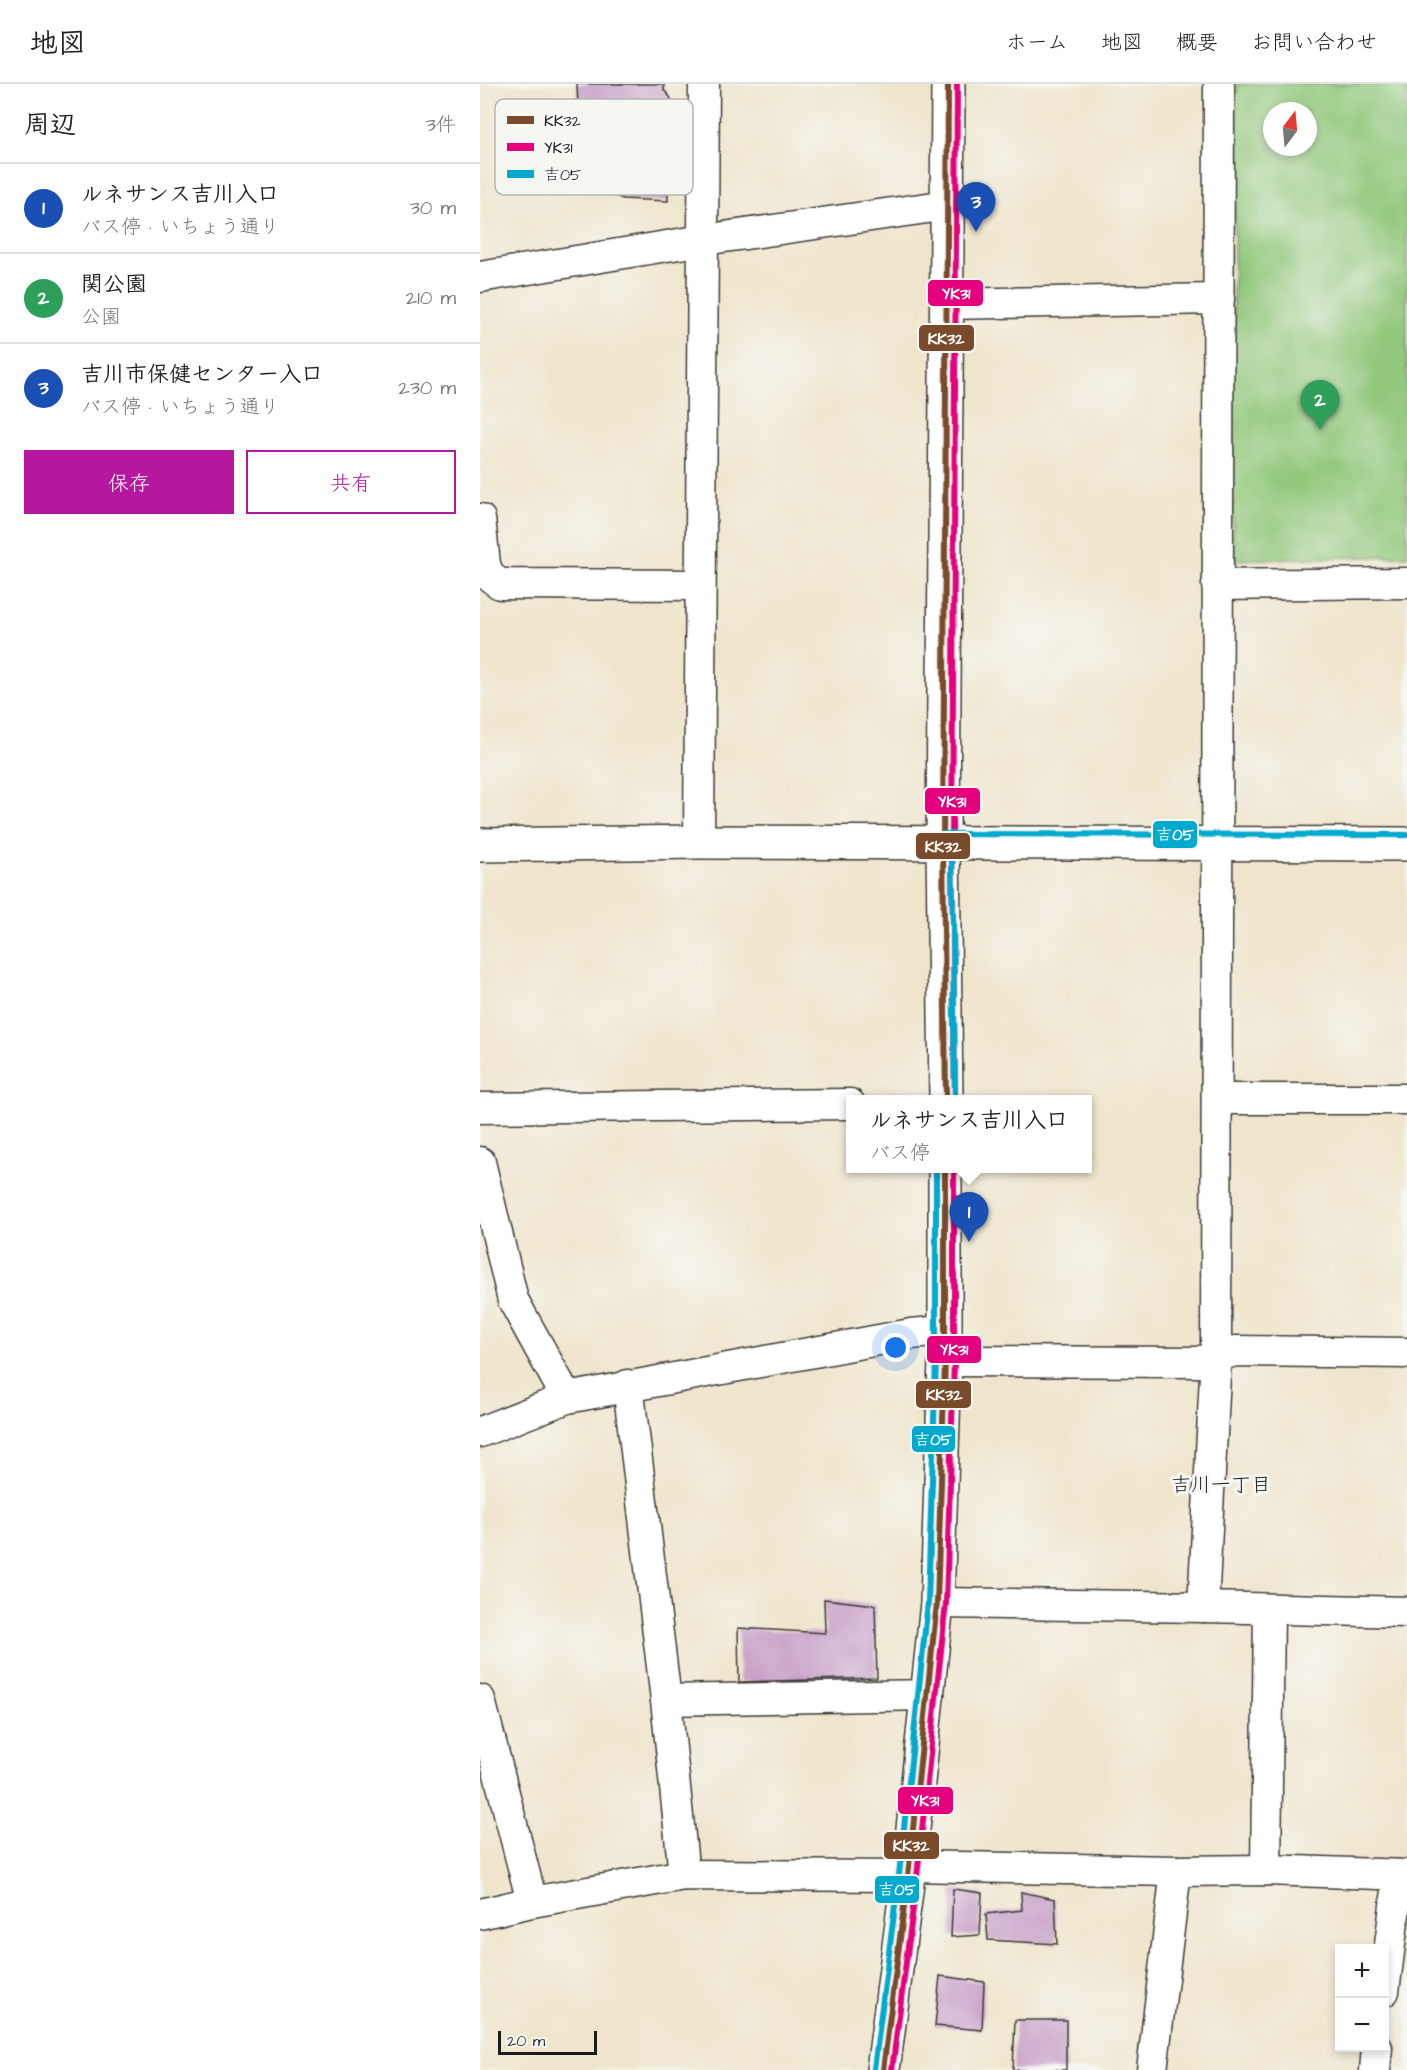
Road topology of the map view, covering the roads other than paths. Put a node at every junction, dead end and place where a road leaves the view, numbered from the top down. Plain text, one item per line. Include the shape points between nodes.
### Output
1 (704, 84) edge
2 (948, 84) edge
3 (1219, 84) edge
4 (948, 205) junction
5 (703, 240) junction
6 (480, 277) edge
7 (1219, 299) junction
8 (947, 304) junction
9 (480, 519) edge
10 (1407, 583) edge
11 (700, 585) junction
12 (1217, 585) junction
13 (699, 842) junction
14 (943, 843) junction
15 (1407, 844) edge
16 (480, 845) edge
17 (1218, 845) junction
18 (946, 1095) edge
19 (1217, 1099) junction
20 (1407, 1099) edge
21 (846, 1104) edge
22 (480, 1108) edge
23 (480, 1162) edge
24 (945, 1173) edge
25 (944, 1346) junction
26 (1407, 1353) edge
27 (1216, 1356) junction
28 (628, 1385) junction
29 (567, 1398) junction
30 (480, 1431) edge
31 (937, 1603) junction
32 (1203, 1607) junction
33 (1269, 1609) junction
34 (1407, 1612) edge
35 (928, 1695) junction
36 (480, 1700) edge
37 (666, 1700) junction
38 (1266, 1870) junction
39 (909, 1871) junction
40 (1176, 1871) junction
41 (684, 1875) junction
42 (1403, 1875) edge
43 (532, 1902) junction
44 (480, 1914) edge
45 (1389, 1960) edge
46 (1377, 2052) edge
47 (883, 2070) edge
48 (1152, 2070) edge
49 (1375, 2070) edge

1 - 5 street
2 - 4 street
3 - 7 street
4 - 5 street
4 - 8 street
5 - 6 street
5 - 11 street
7 - 8 street
7 - 12 street
8 - 14 street
9 - 11 street via 485,564 489,576 500,584
10 - 12 street
11 - 13 street
12 - 17 street
13 - 14 street
13 - 16 street
14 - 17 street
14 - 18 street
15 - 17 street
17 - 19 street
19 - 20 street
19 - 27 street
21 - 22 street
23 - 29 street via 513,1300
24 - 25 street
25 - 27 street via 1198,1362
25 - 28 street via 911,1334
25 - 31 street
26 - 27 street via 1235,1351
27 - 32 street
28 - 29 street
28 - 37 street
29 - 30 street
31 - 32 street
31 - 35 street
32 - 33 street
33 - 34 street
33 - 38 street
35 - 37 street
35 - 39 street
36 - 43 street
37 - 41 street
38 - 40 street
38 - 42 street
39 - 40 street
39 - 41 street
39 - 47 street
40 - 48 street
41 - 43 street
42 - 45 street
43 - 44 street
46 - 49 street

